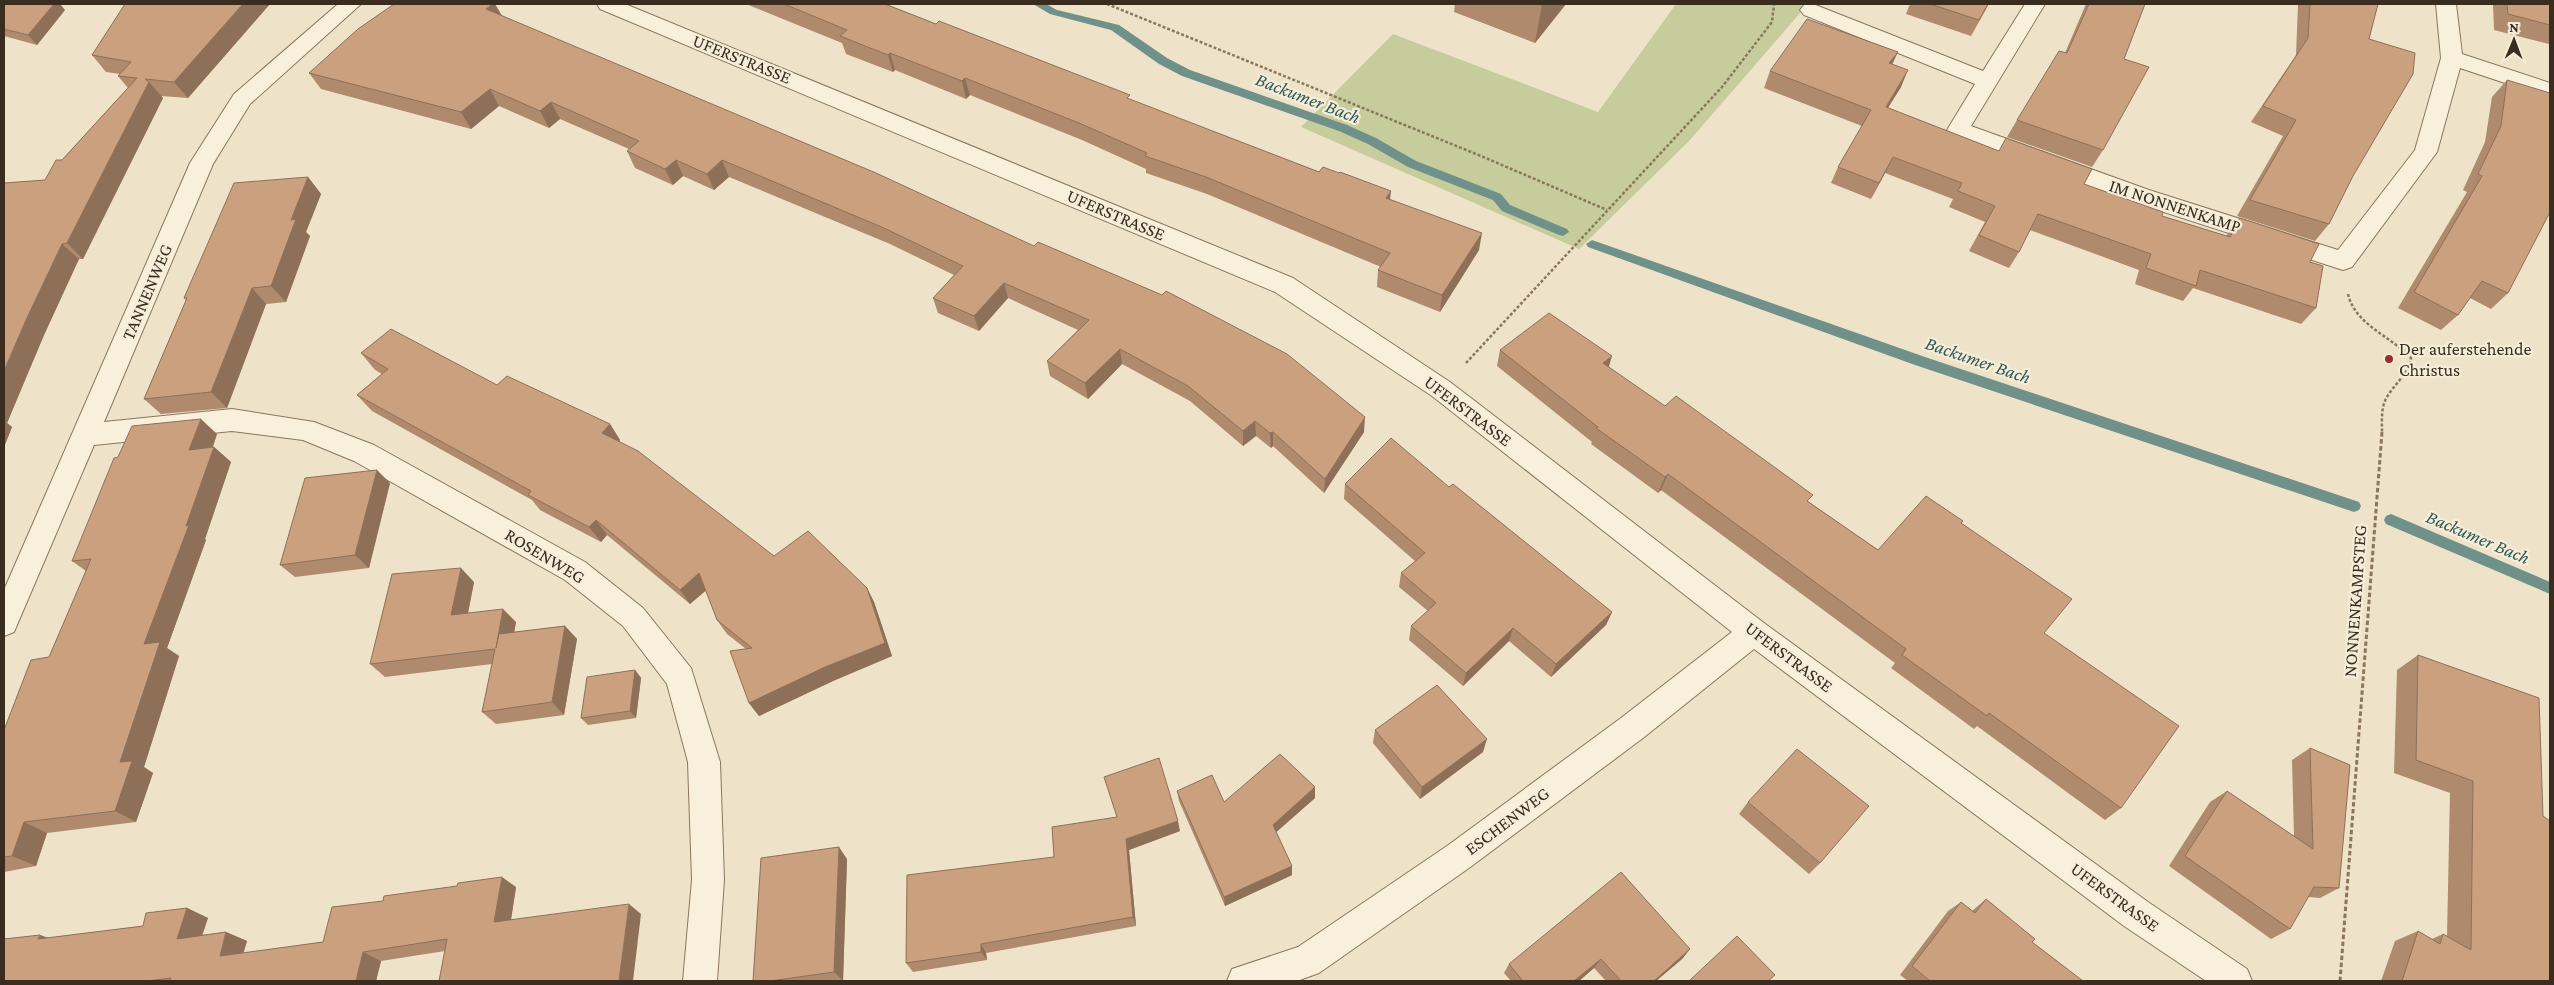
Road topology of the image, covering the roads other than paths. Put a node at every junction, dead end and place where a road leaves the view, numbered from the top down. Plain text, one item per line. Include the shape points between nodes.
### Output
1 (351, 4) edge
2 (606, 4) edge
3 (2035, 4) edge
4 (2446, 4) edge
5 (1811, 10) dead end
6 (2452, 58) junction
7 (1988, 81) junction
8 (2550, 91) edge
9 (86, 434) junction
10 (4, 624) edge
11 (1754, 632) junction
12 (700, 981) edge
13 (1244, 981) edge
14 (2235, 981) edge

1 - 9 street, TANNENWEG via 242,99 202,163
2 - 11 street, UFERSTRASSE via 1284,286 1441,389
3 - 7 street, IM NONNENKAMP
4 - 6 street
5 - 7 street
6 - 7 street, IM NONNENKAMP via 2426,152 2343,261 2141,196 1958,130
6 - 8 street
9 - 10 street, TANNENWEG
9 - 12 street, ROSENWEG via 232,420 304,430 364,453 575,571 633,618 680,678 704,762 708,880
11 - 13 street, ESCHENWEG via 1632,728 1458,857 1307,961
11 - 14 street, UFERSTRASSE via 2128,908

